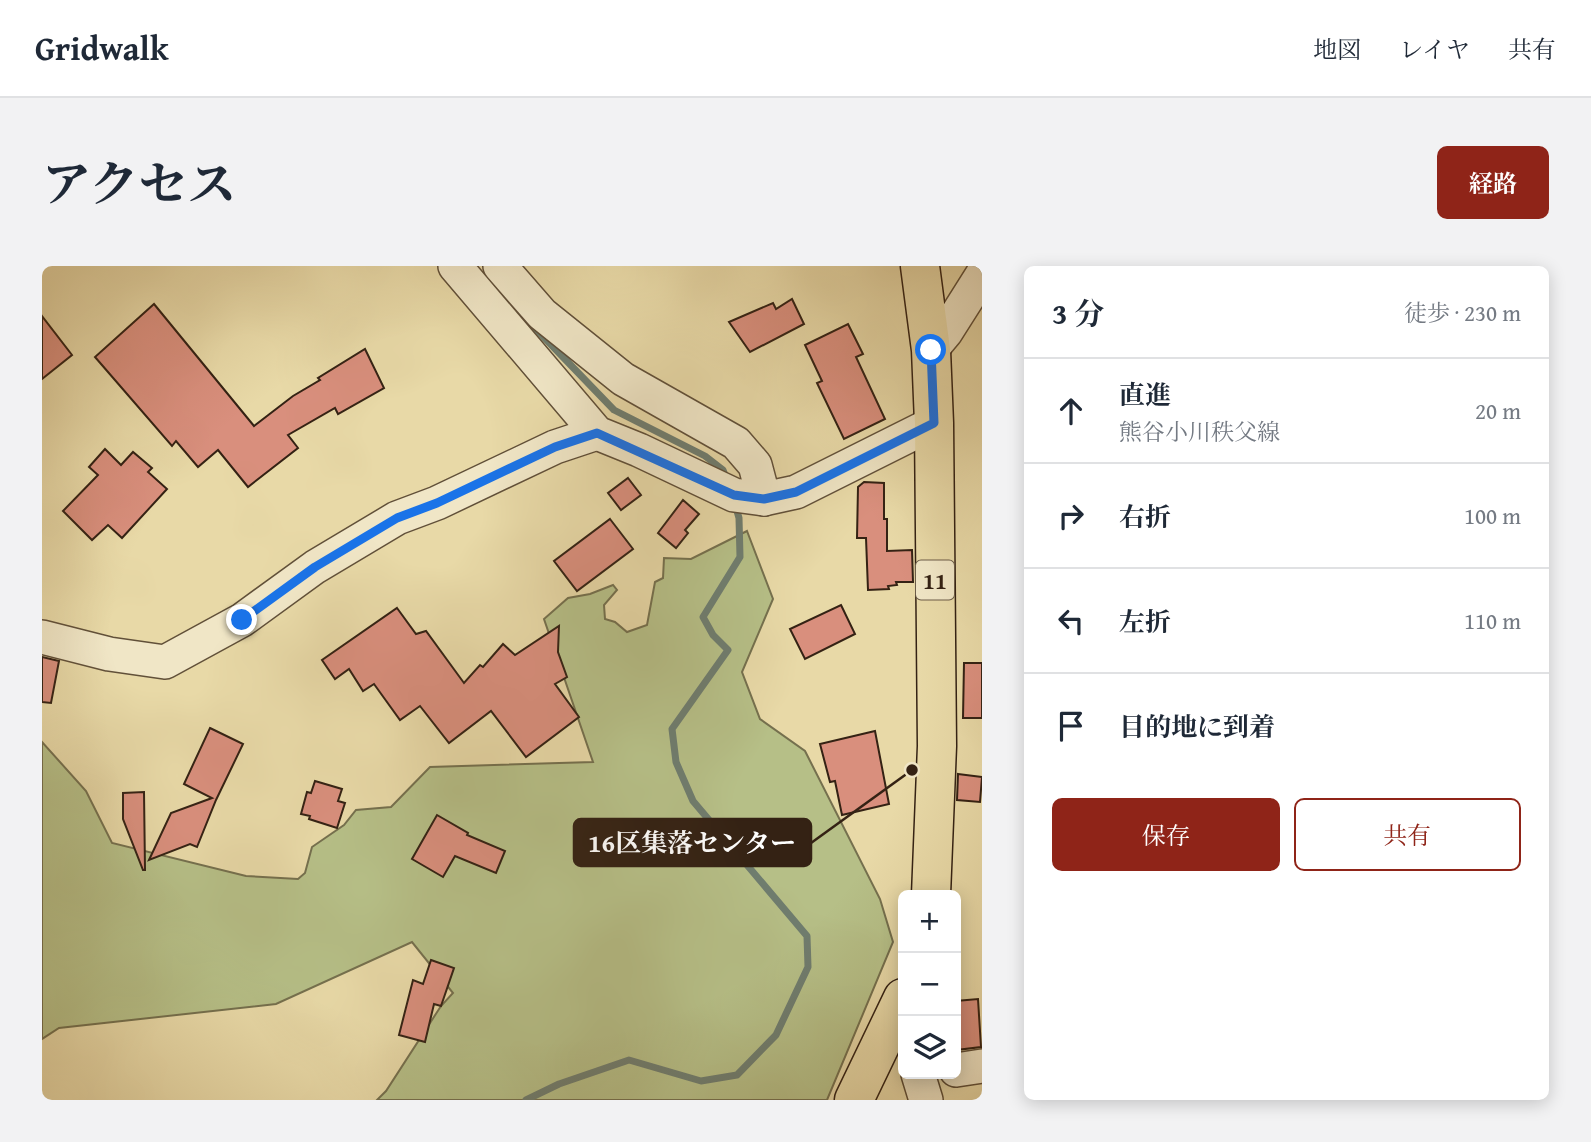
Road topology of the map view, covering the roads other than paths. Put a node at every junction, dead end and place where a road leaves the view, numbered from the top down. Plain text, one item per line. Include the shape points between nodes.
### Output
1 (455, 266) edge
2 (500, 266) edge
3 (920, 266) edge
4 (982, 275) edge
5 (931, 350) junction
6 (934, 423) junction
7 (597, 433) junction
8 (764, 499) junction
9 (42, 637) edge
10 (930, 890) edge
11 (898, 1023) edge
12 (982, 1066) edge
13 (961, 1069) edge
14 (854, 1100) edge

1 - 7 street
2 - 8 street via 541,314 624,379 736,443 755,464
3 - 5 main road, 11
4 - 5 street
5 - 6 main road, 11
6 - 8 street via 814,485
6 - 10 main road, 11 via 937,746
7 - 8 street via 734,495
7 - 9 street via 555,447 397,518 315,567 242,620 165,662
11 - 14 main road
12 - 13 street

